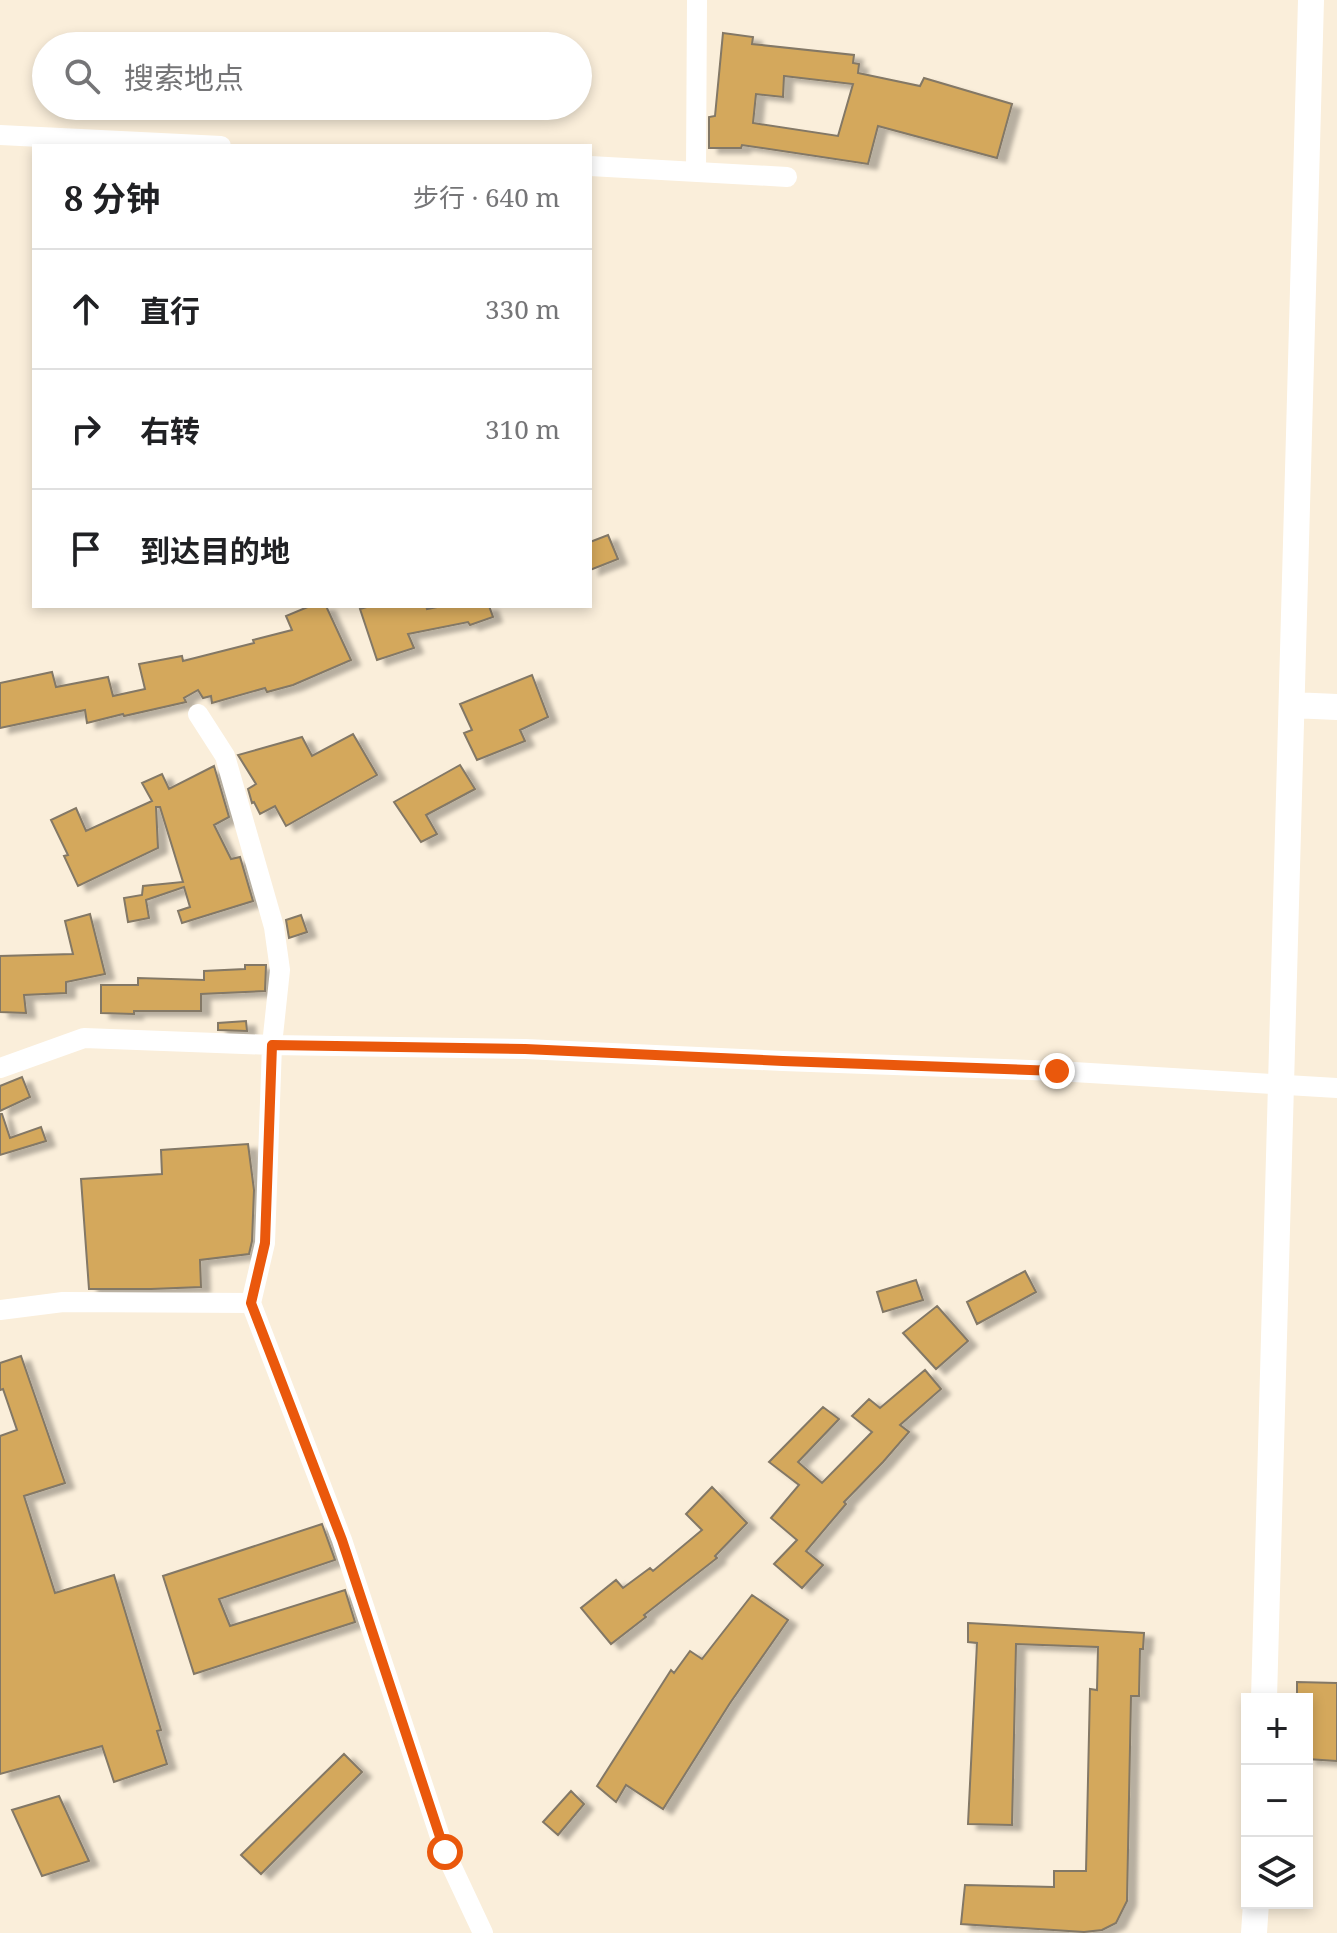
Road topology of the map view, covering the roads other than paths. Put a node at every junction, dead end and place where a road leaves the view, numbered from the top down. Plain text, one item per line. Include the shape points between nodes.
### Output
1 (697, 0) edge
2 (1311, 0) edge
3 (0, 135) edge
4 (181, 144) edge
5 (592, 166) edge
6 (696, 172) junction
7 (787, 177) dead end
8 (1292, 705) junction
9 (1337, 707) edge
10 (198, 714) dead end
11 (272, 1045) junction
12 (0, 1068) edge
13 (1281, 1086) junction
14 (1337, 1088) edge
15 (251, 1303) junction
16 (0, 1310) edge
17 (1264, 1693) edge
18 (1256, 1909) edge
19 (483, 1933) edge
20 (1254, 1933) edge

1 - 6 street
2 - 8 street
3 - 4 street
5 - 6 street
6 - 7 street
8 - 9 street
8 - 13 street
10 - 11 street via 225,756 274,927 280,970
11 - 12 street via 84,1038
11 - 13 street via 525,1049 1057,1071
11 - 15 street via 265,1243
13 - 14 street
13 - 17 street
15 - 16 street via 63,1302
15 - 19 street via 342,1540 445,1852
18 - 20 street

